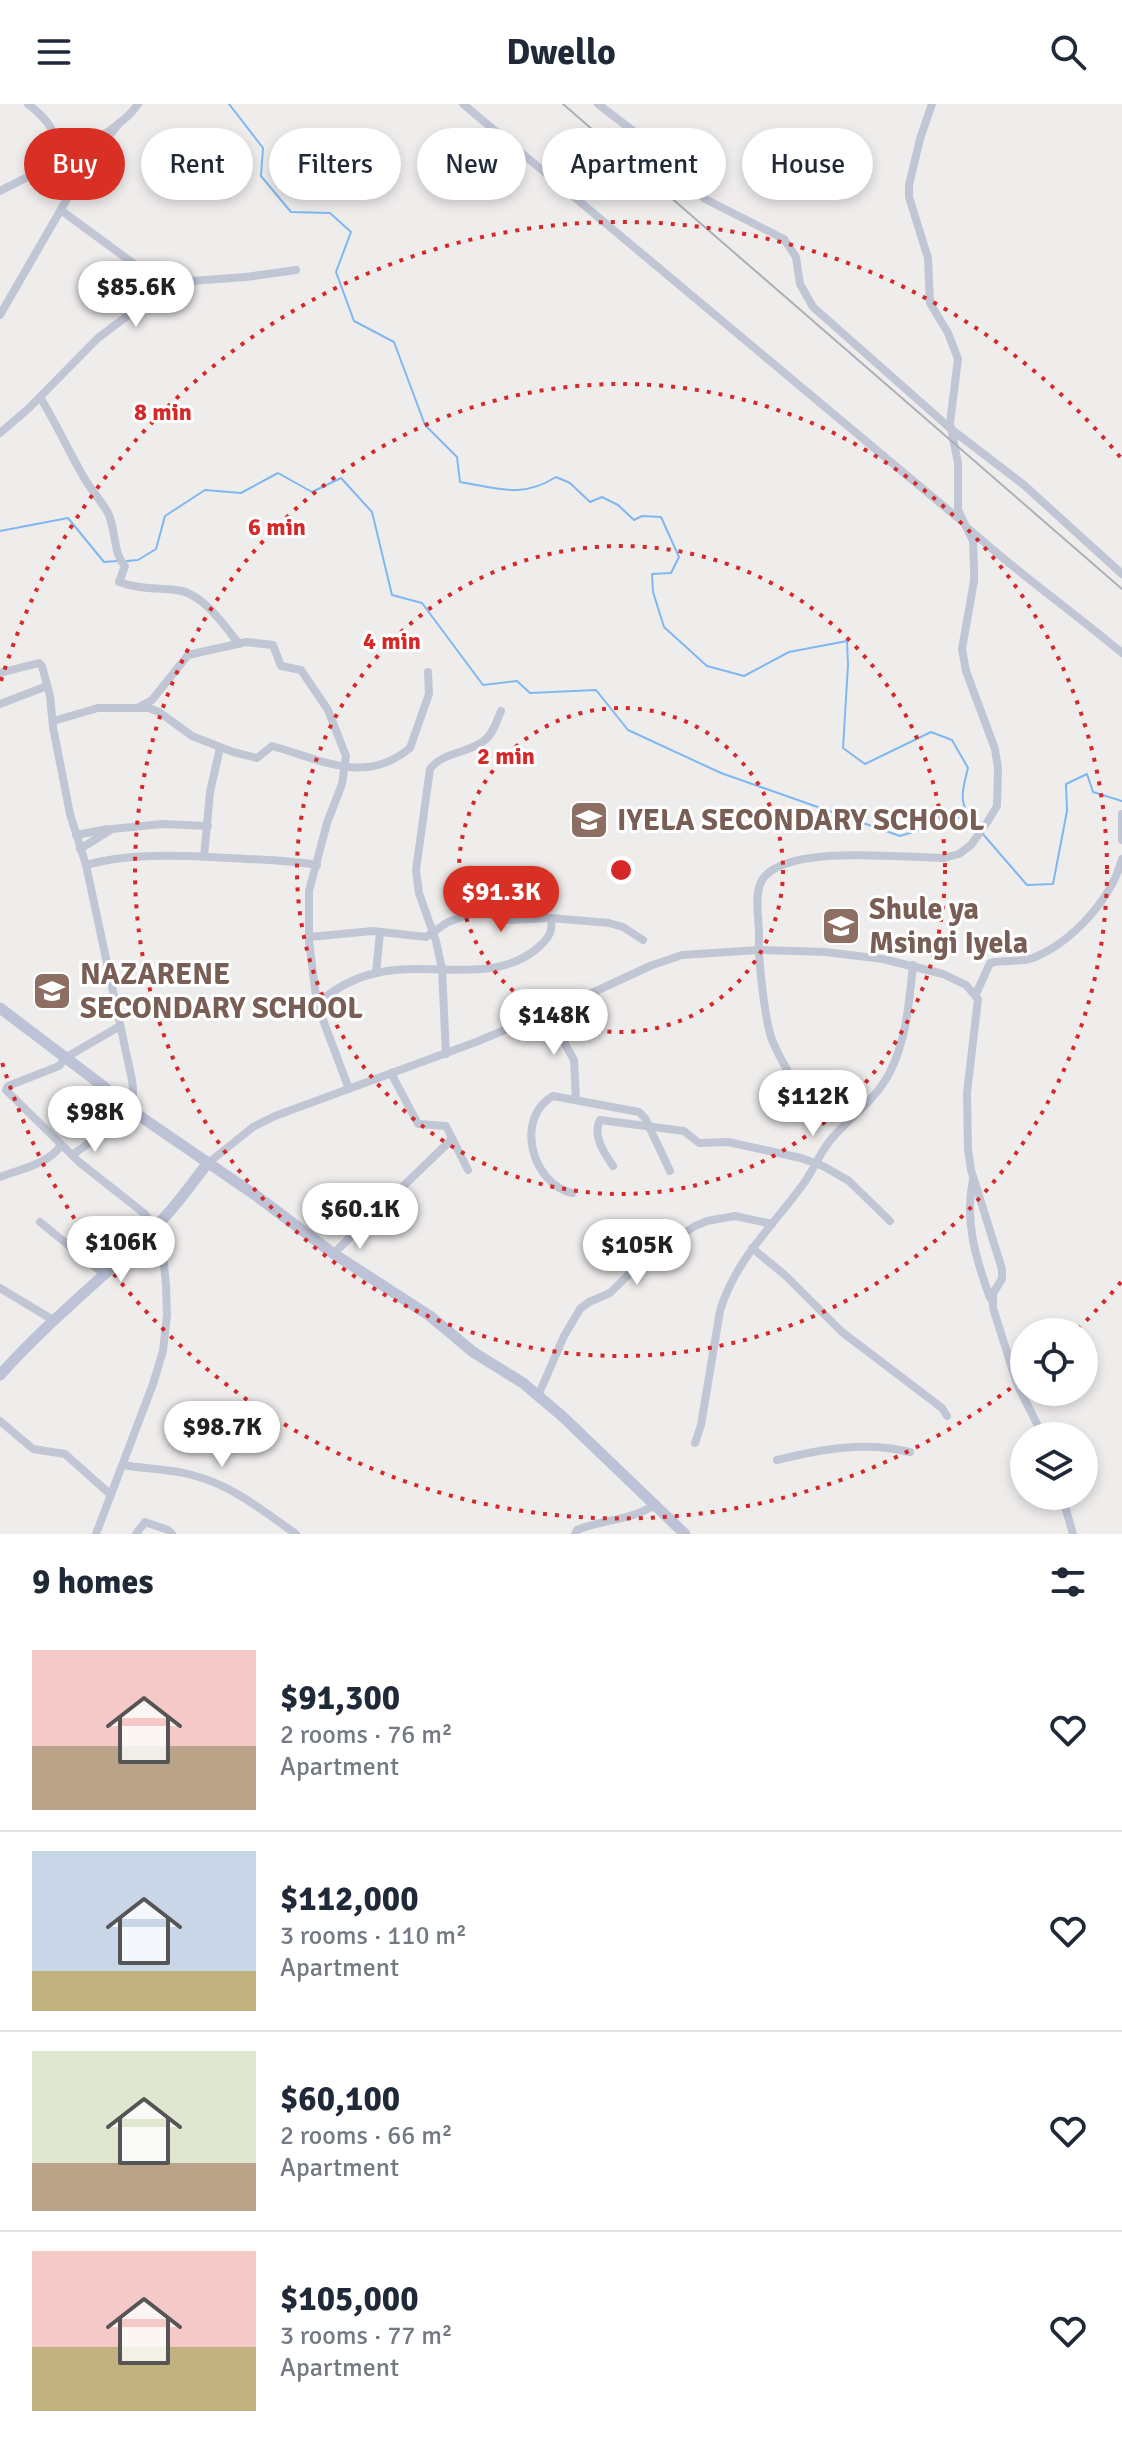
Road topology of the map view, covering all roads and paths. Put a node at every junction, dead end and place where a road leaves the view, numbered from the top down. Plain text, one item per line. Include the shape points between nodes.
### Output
1 (28, 104) edge
2 (138, 104) edge
3 (463, 104) edge
4 (598, 104) edge
5 (932, 104) edge
6 (119, 123) junction
7 (51, 128) edge
8 (111, 128) edge
9 (24, 178) edge
10 (0, 191) edge
11 (62, 211) junction
12 (296, 270) dead end
13 (166, 291) junction
14 (0, 315) edge
15 (40, 397) junction
16 (951, 429) junction
17 (0, 433) edge
18 (965, 526) junction
19 (1122, 574) edge
20 (239, 644) junction
21 (1122, 653) edge
22 (428, 672) dead end
23 (0, 673) edge
24 (47, 686) junction
25 (0, 704) edge
26 (137, 708) junction
27 (501, 711) dead end
28 (53, 721) junction
29 (220, 748) junction
30 (346, 767) junction
31 (1122, 814) edge
32 (208, 826) junction
33 (112, 829) junction
34 (76, 835) junction
35 (1122, 840) edge
36 (80, 849) junction
37 (204, 857) junction
38 (1122, 859) edge
39 (86, 865) junction
40 (317, 865) junction
41 (551, 918) junction
42 (380, 932) junction
43 (433, 933) junction
44 (309, 937) junction
45 (643, 940) dead end
46 (759, 950) junction
47 (913, 965) junction
48 (442, 969) junction
49 (376, 973) junction
50 (976, 994) junction
51 (317, 1004) junction
52 (0, 1008) edge
53 (556, 1008) junction
54 (120, 1026) junction
55 (446, 1054) junction
56 (65, 1058) junction
57 (391, 1073) junction
58 (793, 1081) dead end
59 (349, 1089) junction
60 (576, 1100) junction
61 (128, 1108) junction
62 (648, 1127) junction
63 (451, 1140) junction
64 (61, 1145) junction
65 (72, 1155) junction
66 (207, 1164) junction
67 (817, 1164) junction
68 (613, 1166) dead end
69 (468, 1170) dead end
70 (670, 1171) dead end
71 (0, 1177) edge
72 (973, 1177) junction
73 (572, 1193) dead end
74 (890, 1221) dead end
75 (40, 1222) dead end
76 (157, 1224) junction
77 (772, 1224) junction
78 (752, 1248) junction
79 (333, 1254) junction
80 (105, 1275) junction
81 (0, 1288) edge
82 (992, 1303) junction
83 (53, 1320) junction
84 (0, 1375) edge
85 (538, 1396) junction
86 (947, 1416) dead end
87 (0, 1421) edge
88 (1036, 1422) edge
89 (695, 1443) dead end
90 (910, 1452) dead end
91 (777, 1460) dead end
92 (123, 1465) junction
93 (111, 1495) junction
94 (656, 1504) junction
95 (1066, 1510) edge
96 (99, 1533) edge
97 (136, 1534) edge
98 (172, 1534) edge
99 (296, 1534) edge
100 (575, 1534) edge
101 (685, 1534) edge
102 (1073, 1534) edge

1 - 7 street
2 - 6 street
3 - 18 street
4 - 16 street via 658,150 705,199 781,236 796,257 800,284 813,307
5 - 16 street via 909,197 928,258 930,303 958,359
6 - 8 street
6 - 11 street via 90,160
9 - 10 street
11 - 13 street via 141,269 152,270
11 - 14 street
12 - 13 street via 186,282
13 - 15 street via 98,338
15 - 17 street
15 - 20 street via 110,518 117,556 125,566 119,582 182,591 208,606
16 - 18 street via 958,463 958,510
16 - 19 street via 1024,485
18 - 21 street
18 - 46 street via 973,541 974,581 962,649 995,749 997,806 959,854 814,855 778,867 758,891
20 - 26 street via 188,655 152,700
20 - 30 street via 273,645 282,667 301,670 333,721
22 - 30 street via 429,694 410,748 379,764
23 - 24 street via 41,664
24 - 25 street
24 - 28 street
26 - 28 street via 98,708
26 - 29 street via 154,709 182,731
27 - 43 street via 488,738 430,769 416,870
28 - 34 street
29 - 30 street via 257,758 272,746
29 - 32 street
30 - 40 street
31 - 35 street
32 - 33 street
32 - 37 street
33 - 34 street
33 - 36 street
34 - 36 street
36 - 39 street
37 - 39 street via 158,855
37 - 40 street
38 - 50 street via 1109,889 1075,930 1032,958 990,963
39 - 54 street
40 - 44 street via 309,891
41 - 43 street via 509,920 479,911
41 - 45 street via 609,923
41 - 48 street via 546,941 514,964
42 - 43 street via 414,937
42 - 44 street
42 - 49 street
43 - 48 street
44 - 51 street
46 - 47 street via 825,952
46 - 53 street via 665,960
46 - 58 street via 770,1034
47 - 50 street via 943,974
47 - 67 street via 905,1034 889,1074 833,1137
48 - 49 street
48 - 55 street
49 - 51 street via 337,988
50 - 72 street via 967,1108
51 - 59 street
52 - 56 street
53 - 55 street
53 - 60 street via 574,1060
54 - 56 street
54 - 61 street via 133,1091
55 - 57 street
56 - 61 street
56 - 64 street via 59,1066 6,1088
57 - 59 street
57 - 63 street via 418,1124 444,1125
59 - 66 street via 261,1122
60 - 62 street via 639,1112
60 - 73 street via 550,1098 531,1130 536,1163 557,1188
61 - 65 street
61 - 66 street
62 - 67 street via 684,1131 699,1143 728,1142
62 - 68 street via 598,1122 601,1145
62 - 70 street
63 - 69 street
63 - 79 street
64 - 65 street
64 - 71 street via 46,1160
65 - 76 street
66 - 76 street
66 - 79 street
67 - 74 street via 849,1181
67 - 77 street
72 - 82 street via 970,1228
72 - 82 street via 1002,1269
75 - 80 street
76 - 80 street
76 - 92 street via 166,1300 163,1351
77 - 78 street
77 - 85 street via 735,1216 707,1221 643,1260 610,1293 580,1309
78 - 86 street via 842,1332
78 - 89 street via 722,1302
79 - 85 street via 430,1316
80 - 83 street
81 - 83 street
82 - 88 street via 1017,1384
83 - 84 street
85 - 94 street
87 - 93 street via 33,1449 65,1454
90 - 91 street via 837,1447
92 - 93 street
92 - 99 street via 212,1482 236,1492
93 - 96 street
94 - 100 street via 639,1515
94 - 101 street
95 - 102 street
97 - 98 street via 145,1522

